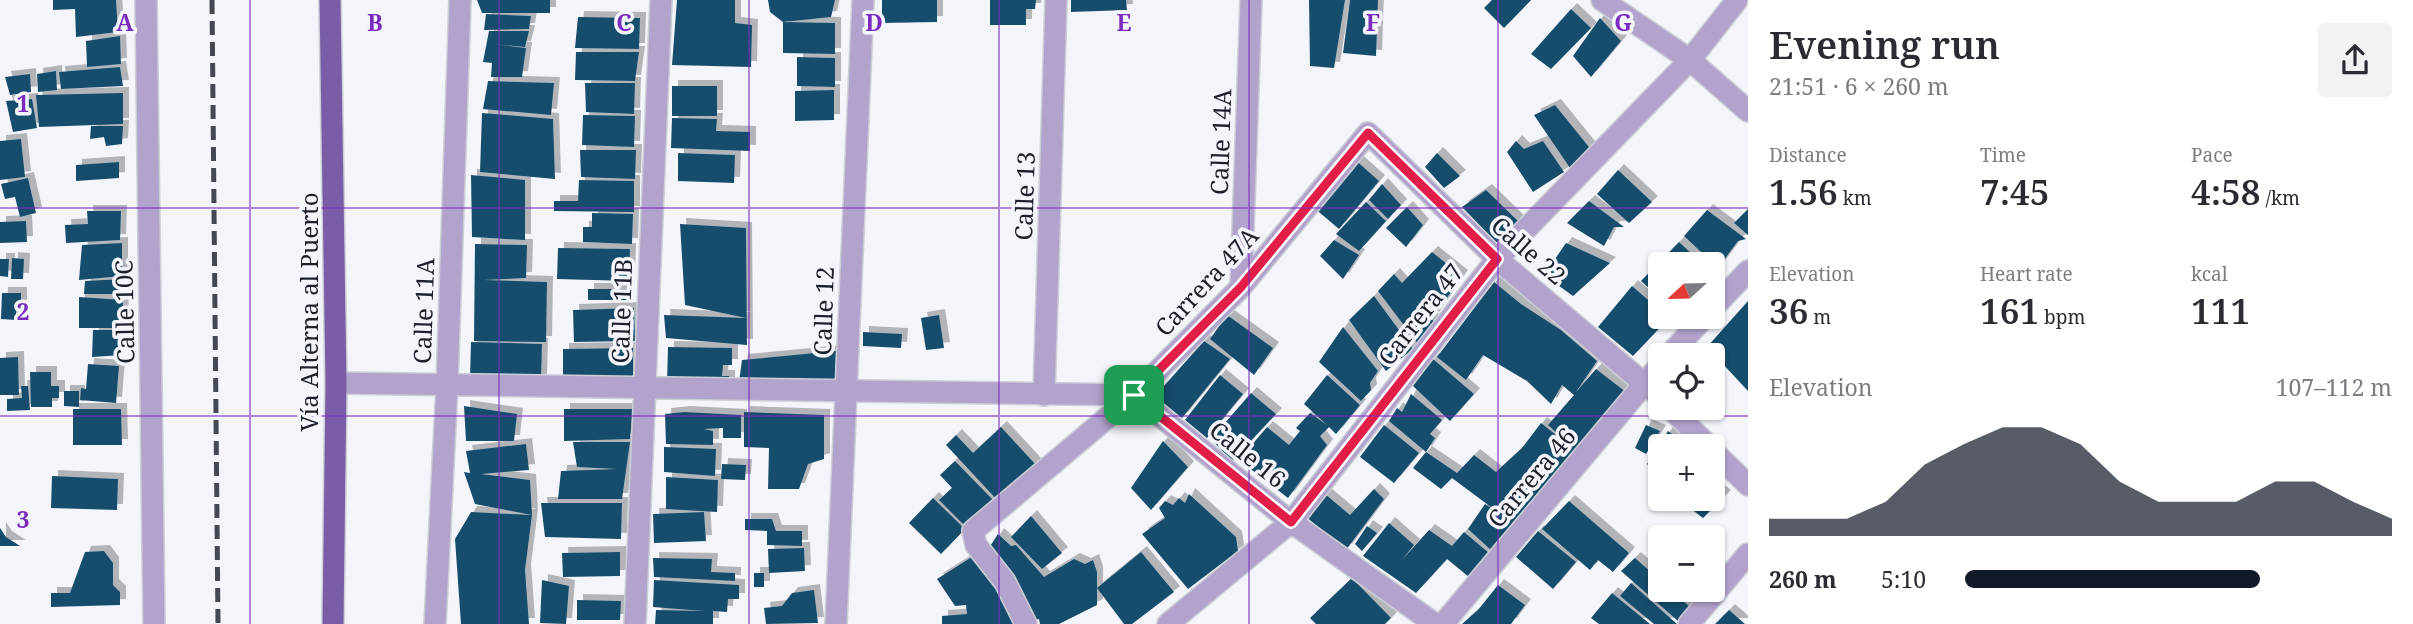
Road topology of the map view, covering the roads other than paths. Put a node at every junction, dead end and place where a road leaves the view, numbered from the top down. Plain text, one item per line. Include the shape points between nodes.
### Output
1 (146, 0) edge
2 (330, 0) edge
3 (460, 0) edge
4 (661, 0) edge
5 (863, 0) edge
6 (1056, 0) edge
7 (1251, 0) edge
8 (1602, 0) edge
9 (1737, 0) edge
10 (1690, 60) junction
11 (1748, 111) edge
12 (1368, 133) joint
13 (1497, 259) junction
14 (1748, 271) edge
15 (1241, 287) junction
16 (1726, 294) edge
17 (1694, 329) edge
18 (1680, 343) edge
19 (1648, 378) edge
20 (1644, 382) junction
21 (336, 383) junction
22 (447, 385) junction
23 (1648, 386) edge
24 (645, 388) junction
25 (846, 391) junction
26 (1044, 394) junction
27 (1134, 395) junction
28 (1682, 420) edge
29 (1697, 434) edge
30 (1725, 463) edge
31 (1748, 485) edge
32 (1291, 522) junction
33 (1748, 554) edge
34 (154, 624) edge
35 (333, 624) edge
36 (435, 624) edge
37 (635, 624) edge
38 (836, 624) edge
39 (1026, 624) edge
40 (1168, 624) edge
41 (1435, 624) edge
42 (1443, 624) edge
43 (1689, 624) edge

1 - 34 street, Calle 10C
2 - 21 main road, Vía Alterna al Puerto
3 - 22 street, Calle 11A
4 - 24 street, Calle 11B
5 - 25 street, Calle 12
6 - 26 street, Calle 13
7 - 15 street, Calle 14A
8 - 10 street
9 - 10 street, Carrera 47
10 - 11 street
10 - 13 street, Carrera 47
12 - 13 street, Calle 22
12 - 15 street, Carrera 47A
13 - 20 street, Calle 22
13 - 32 street, Carrera 47
14 - 16 street
15 - 27 street, Carrera 47A
17 - 18 street
19 - 20 street, Carrera 46
20 - 23 street, Calle 22
20 - 42 street, Carrera 46
21 - 22 street
21 - 35 main road, Vía Alterna al Puerto
22 - 24 street
22 - 36 street, Calle 11A
24 - 25 street
24 - 37 street, Calle 11B
25 - 26 street
25 - 38 street, Calle 12
26 - 27 street
27 - 32 street, Calle 16
27 - 39 street, Carrera 47A via 973,531 976,545 1004,582
28 - 29 street
30 - 31 street
32 - 40 street, Carrera 47
32 - 41 street, Calle 16
33 - 43 street

